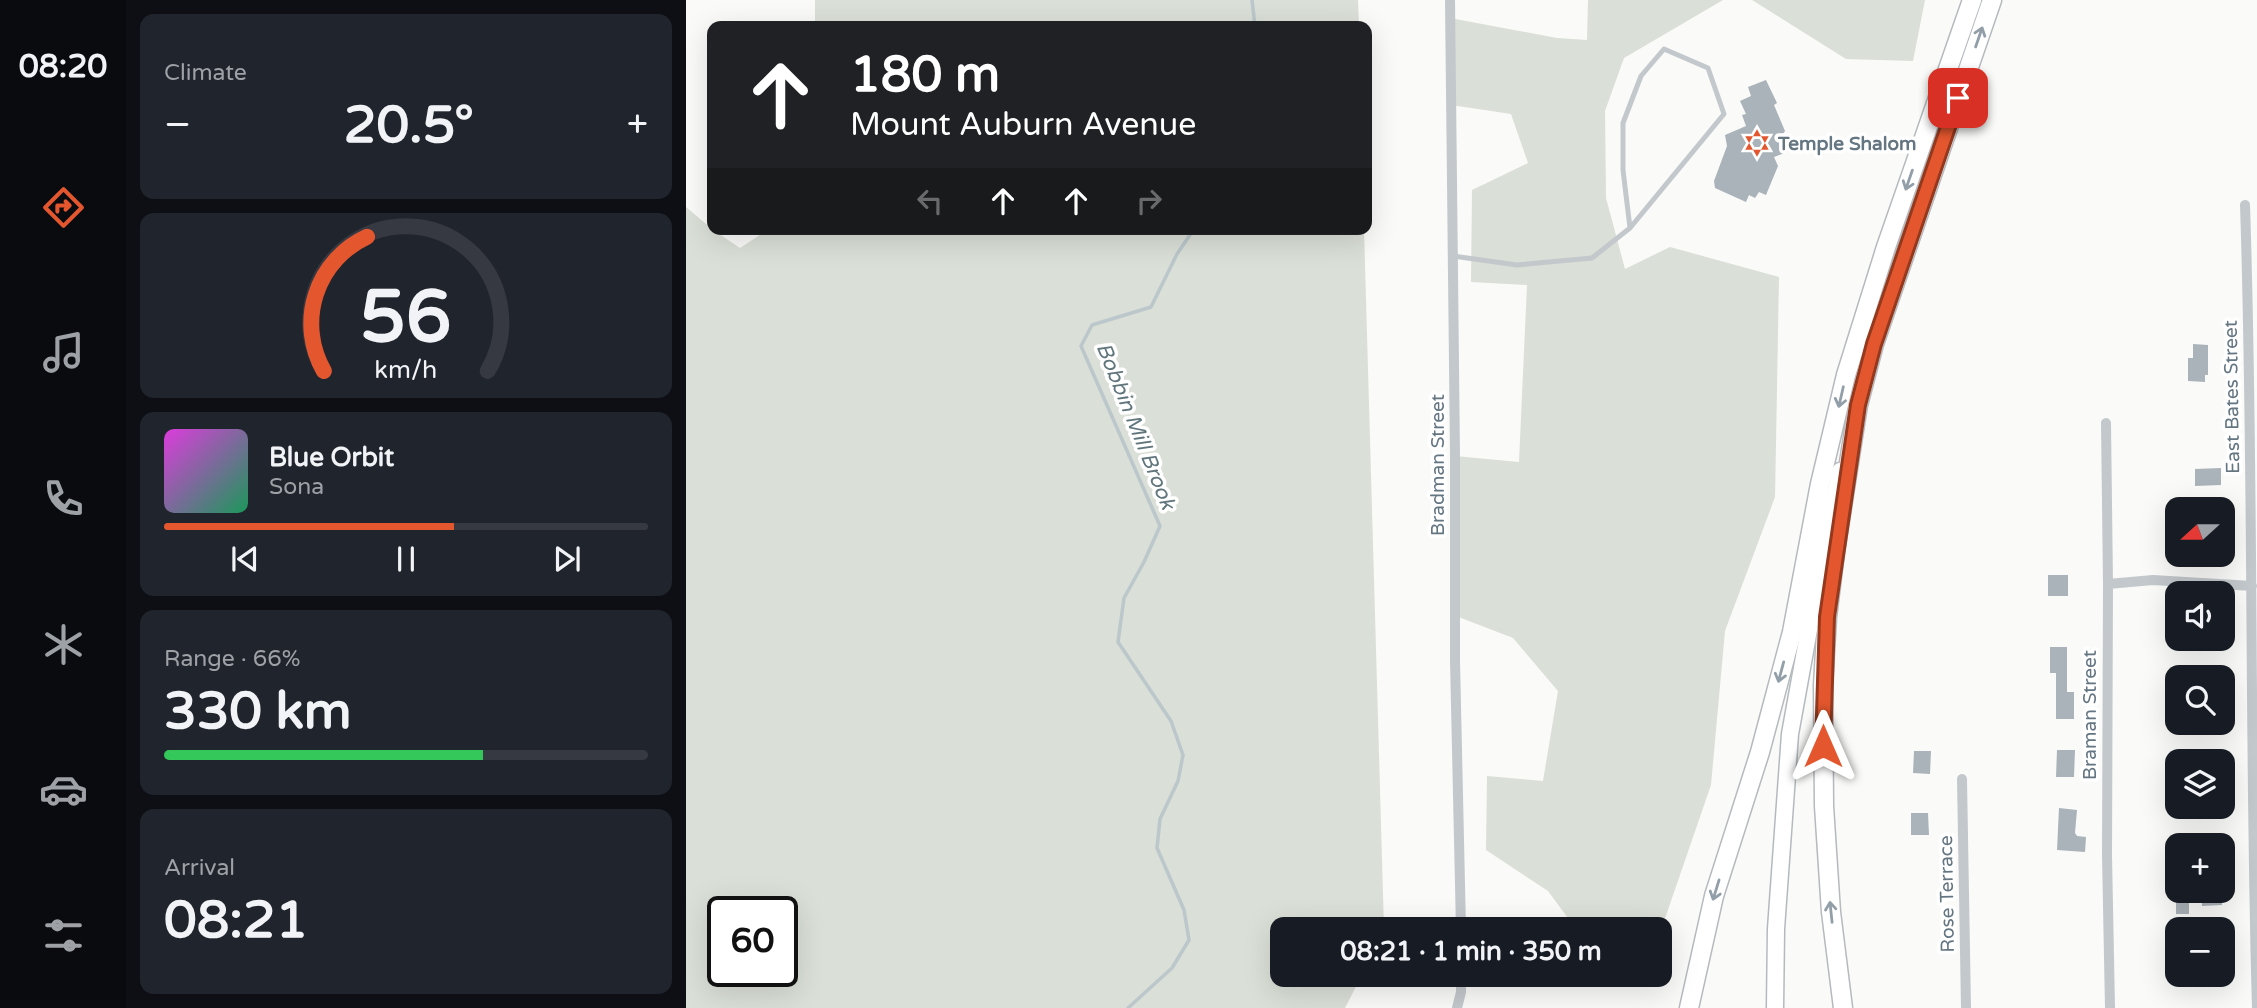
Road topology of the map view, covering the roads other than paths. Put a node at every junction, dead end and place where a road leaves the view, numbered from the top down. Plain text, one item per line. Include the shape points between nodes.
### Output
1 (1450, 0) edge
2 (1972, 0) edge
3 (1992, 0) edge
4 (2245, 205) dead end
5 (1630, 228) junction
6 (1453, 256) junction
7 (1858, 405) junction
8 (2106, 423) dead end
9 (1802, 582) junction
10 (2108, 584) junction
11 (2252, 586) junction
12 (1797, 688) junction
13 (1962, 779) dead end
14 (1461, 917) edge
15 (1460, 987) edge
16 (1457, 1008) edge
17 (1689, 1008) edge
18 (1775, 1008) edge
19 (1843, 1008) edge
20 (1966, 1008) edge
21 (2110, 1008) edge
22 (2257, 1008) edge

1 - 6 street, Bradman Street
2 -> 9 main road via 1846,375
7 -> 3 main road via 1898,271
4 - 11 street, East Bates Street
5 - 5 lane via 1623,123 1641,76 1664,50 1708,68 1724,114
5 - 6 lane via 1592,258 1517,265
6 - 14 street, Bradman Street
7 - 12 main road via 1827,530
19 -> 7 main road via 1826,852 1823,685 1832,578
8 - 10 street, Braman Street
9 - 12 main road
9 -> 17 main road via 1760,752 1711,907
10 - 11 street via 2153,580
10 - 21 street, Braman Street
11 - 22 street, East Bates Street
12 - 18 main road via 1783,814
13 - 20 street, Rose Terrace
15 - 16 street

